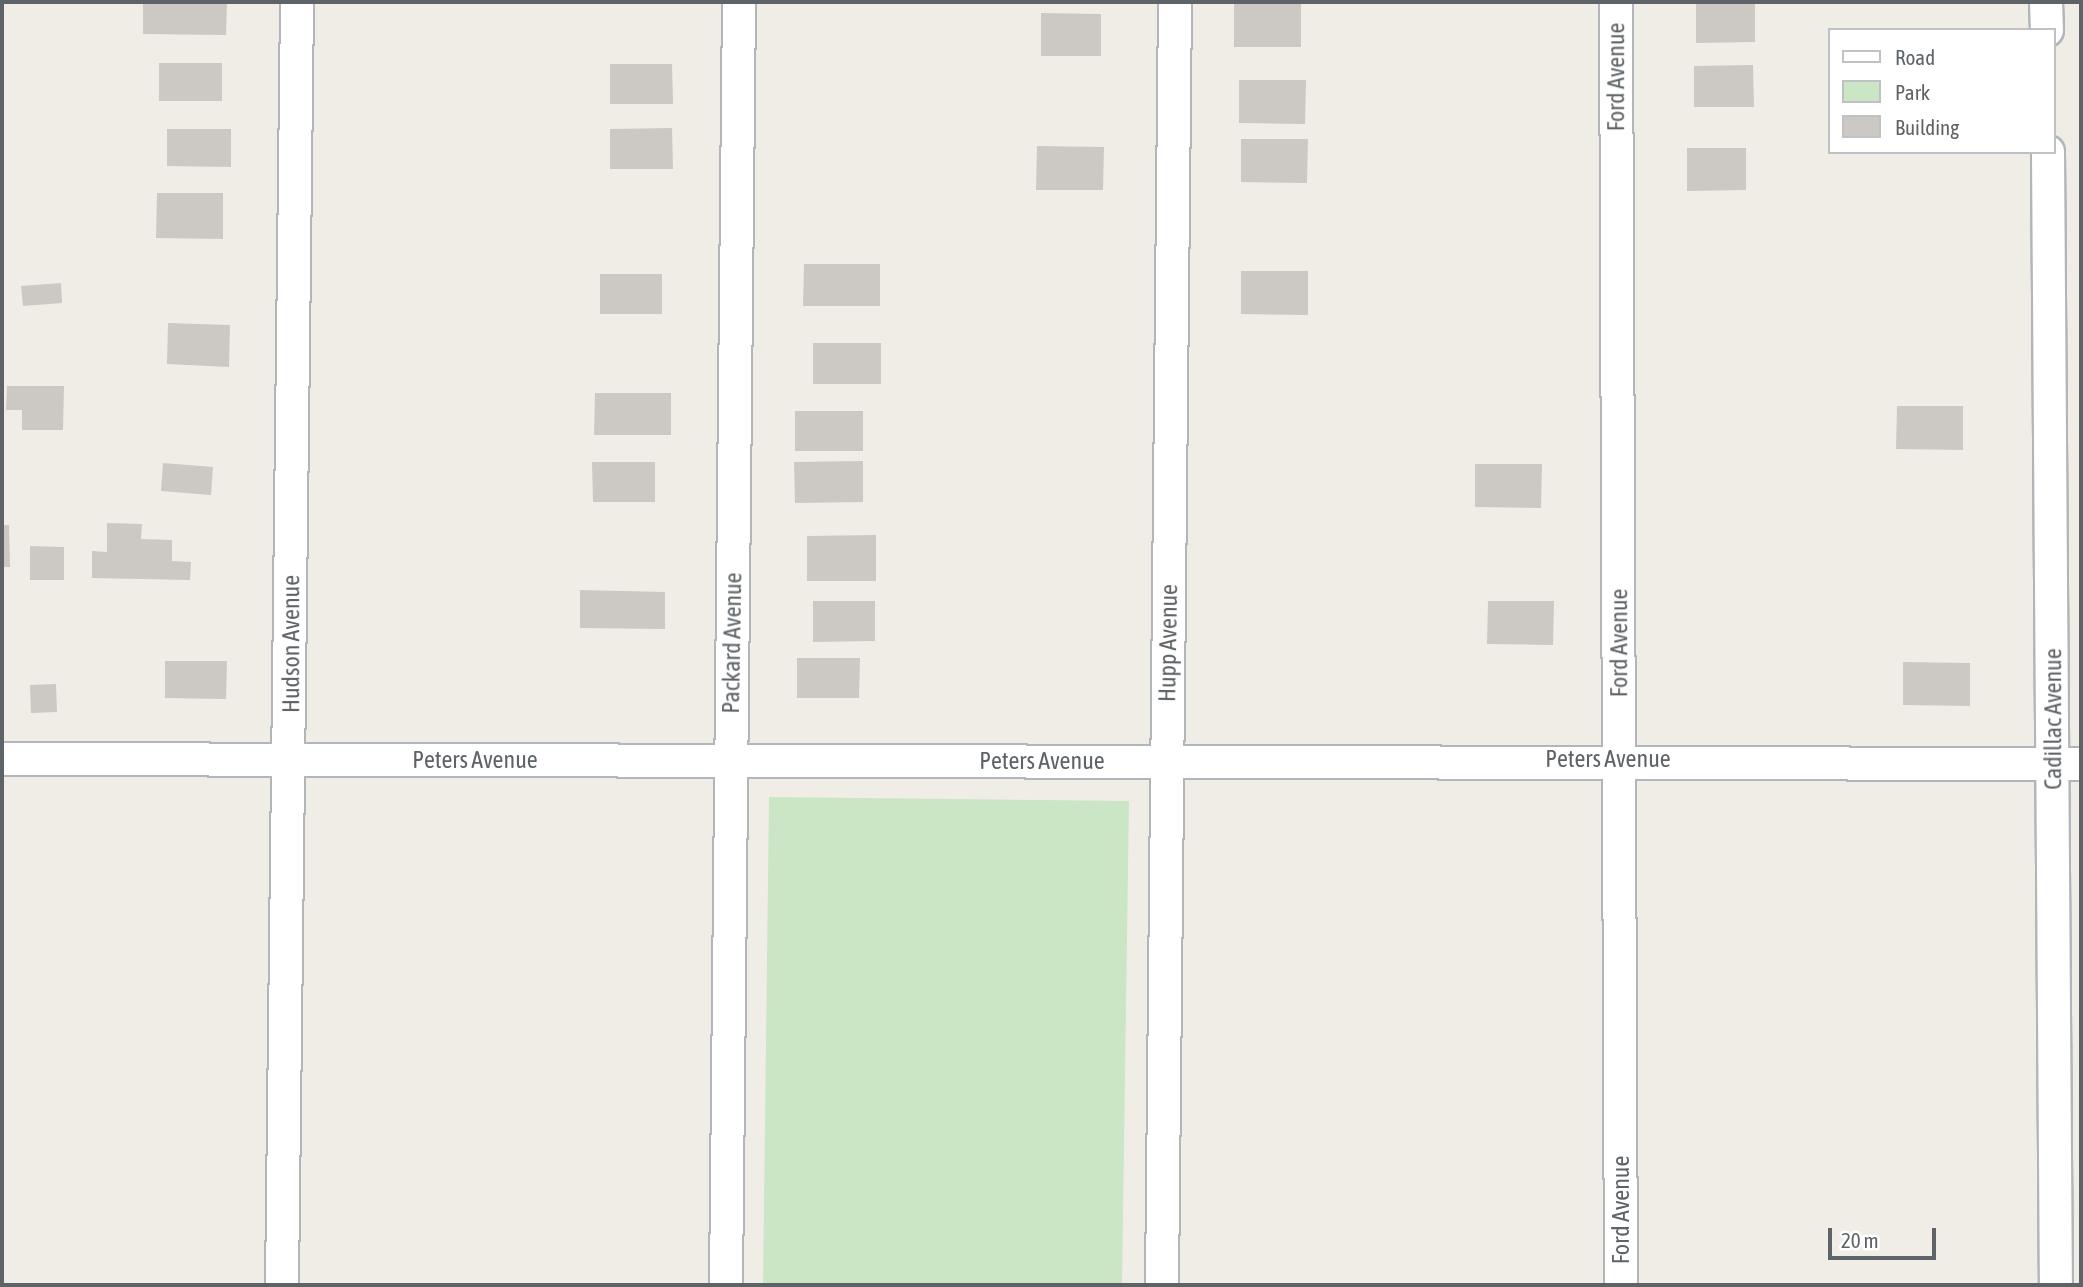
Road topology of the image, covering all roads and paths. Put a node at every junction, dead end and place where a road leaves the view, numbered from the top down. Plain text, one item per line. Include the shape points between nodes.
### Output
1 (296, 2) edge
2 (739, 2) edge
3 (1175, 2) edge
4 (1616, 2) edge
5 (2046, 2) edge
6 (2047, 28) edge
7 (2048, 154) edge
8 (730, 758) junction
9 (2, 759) edge
10 (1619, 759) junction
11 (290, 761) junction
12 (1167, 761) junction
13 (2067, 764) edge
14 (282, 1285) edge
15 (726, 1285) edge
16 (1162, 1285) edge
17 (1621, 1285) edge
18 (2056, 1285) edge

1 - 11 street, Hudson Avenue
2 - 8 street, Packard Avenue
3 - 12 street, Hupp Avenue
4 - 10 street, Ford Avenue
5 - 6 street
7 - 13 street, Cadillac Avenue
8 - 11 street, Peters Avenue
8 - 12 street, Peters Avenue
8 - 15 street, Packard Avenue
9 - 11 street, Peters Avenue
10 - 12 street, Peters Avenue
10 - 13 street, Peters Avenue
10 - 17 street, Ford Avenue
11 - 14 street, Hudson Avenue
12 - 16 street, Hupp Avenue
13 - 18 street, Cadillac Avenue

